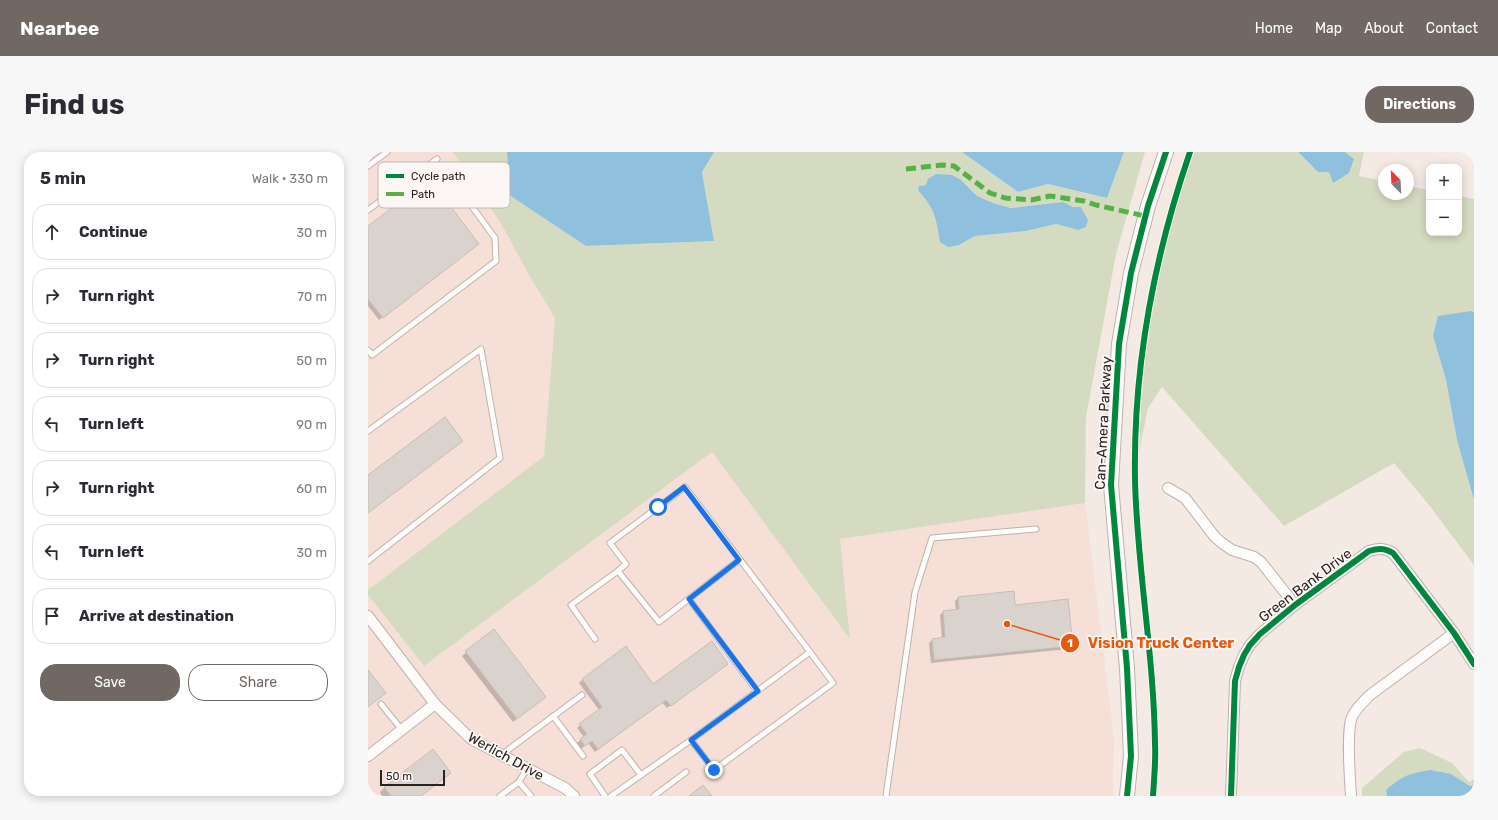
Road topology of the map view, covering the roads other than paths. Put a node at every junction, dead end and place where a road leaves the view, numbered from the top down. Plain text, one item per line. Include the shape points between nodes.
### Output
1 (387, 152) edge
2 (1166, 152) edge
3 (381, 154) edge
4 (437, 158) dead end
5 (432, 162) edge
6 (368, 166) edge
7 (378, 202) edge
8 (473, 208) edge
9 (368, 210) edge
10 (368, 350) edge
11 (368, 431) edge
12 (1168, 488) dead end
13 (1036, 528) dead end
14 (739, 560) junction
15 (368, 561) edge
16 (618, 571) junction
17 (689, 599) junction
18 (1295, 605) junction
19 (368, 616) edge
20 (1454, 633) junction
21 (595, 639) dead end
22 (810, 652) junction
23 (1474, 664) edge
24 (758, 691) junction
25 (582, 695) dead end
26 (381, 704) dead end
27 (435, 704) junction
28 (553, 716) junction
29 (402, 730) junction
30 (691, 740) junction
31 (501, 755) junction
32 (368, 756) edge
33 (584, 756) dead end
34 (527, 768) junction
35 (686, 772) dead end
36 (641, 775) junction
37 (519, 782) junction
38 (500, 796) edge
39 (531, 796) edge
40 (574, 796) edge
41 (605, 796) edge
42 (611, 796) edge
43 (654, 796) edge
44 (886, 796) edge
45 (1128, 796) edge
46 (1231, 796) edge
47 (1351, 796) edge

1 - 3 lane
2 - 45 main road, Can-Amera Parkway via 1148,206 1133,266 1118,352 1111,485 1127,668 1131,756
3 - 6 lane
4 - 5 lane
7 - 9 lane
8 - 10 lane via 495,238 496,261 372,355
11 - 15 lane via 481,349 500,458
12 - 18 street via 1185,498 1222,543 1261,562
13 - 44 lane via 932,538 915,592
14 - 16 lane via 684,487 610,543 626,564
14 - 17 lane
14 - 22 lane
16 - 17 lane via 659,622
16 - 21 lane via 571,605
17 - 24 lane
18 - 20 street, Green Bank Drive via 1378,548 1393,553
18 - 46 street, Green Bank Drive via 1250,645 1239,667 1235,681
19 - 27 street, Werlich Drive
20 - 23 street, Green Bank Drive
20 - 47 street via 1370,695 1352,717
22 - 24 lane
22 - 30 lane via 833,683 714,770
24 - 30 lane
25 - 28 lane
26 - 29 lane
27 - 29 street
27 - 31 street, Werlich Drive via 471,739
28 - 31 lane
28 - 33 lane
29 - 32 street
30 - 36 lane
31 - 34 street, Werlich Drive
34 - 37 lane
34 - 40 street, Werlich Drive via 565,788
35 - 43 lane
36 - 41 lane via 622,750 590,774
36 - 42 lane
37 - 38 lane
37 - 39 lane

